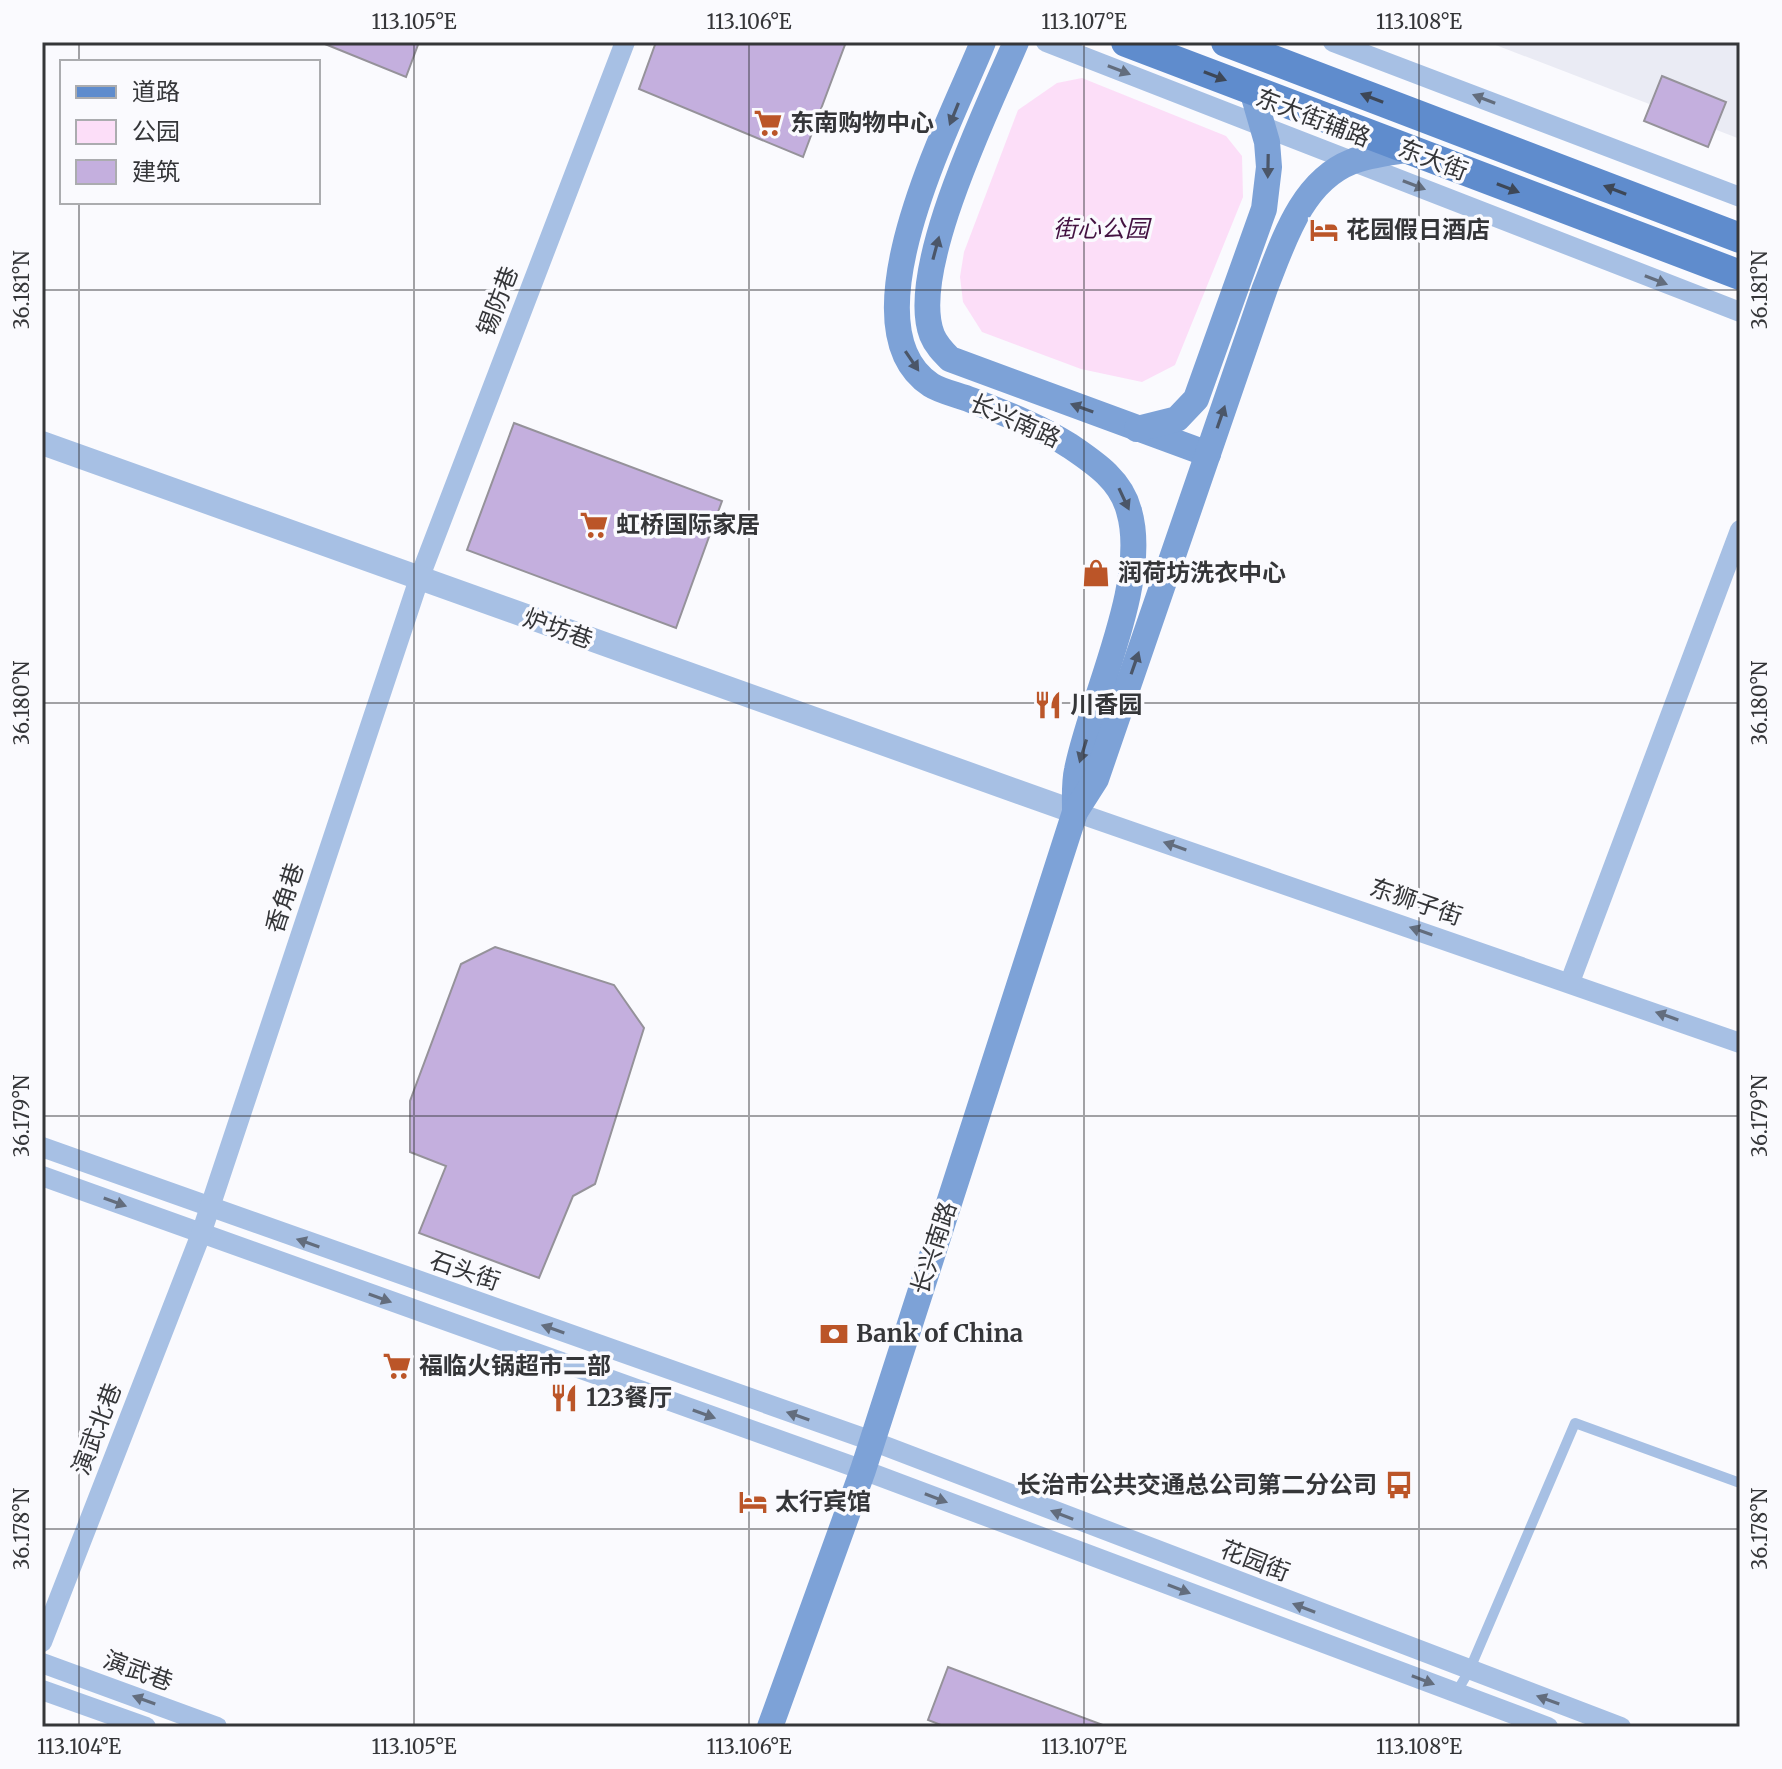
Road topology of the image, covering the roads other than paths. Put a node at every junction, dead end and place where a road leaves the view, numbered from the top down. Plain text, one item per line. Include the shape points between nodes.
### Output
1 (625, 42) edge
2 (983, 42) edge
3 (1016, 42) edge
4 (1046, 42) edge
5 (1126, 42) edge
6 (1226, 42) edge
7 (1333, 42) edge
8 (1252, 90) junction
9 (1263, 126) junction
10 (1406, 150) junction
11 (1352, 161) junction
12 (1740, 197) edge
13 (1740, 238) edge
14 (1740, 275) edge
15 (1740, 312) edge
16 (1137, 429) junction
17 (42, 443) edge
18 (1208, 454) junction
19 (1740, 530) edge
20 (419, 579) junction
21 (1075, 812) junction
22 (1570, 982) junction
23 (1740, 1043) edge
24 (42, 1147) edge
25 (42, 1176) edge
26 (210, 1209) junction
27 (201, 1234) junction
28 (872, 1441) junction
29 (863, 1470) junction
30 (1740, 1483) edge
31 (42, 1642) edge
32 (42, 1663) edge
33 (1469, 1671) junction
34 (42, 1690) edge
35 (1456, 1693) junction
36 (146, 1727) edge
37 (217, 1727) edge
38 (770, 1727) edge
39 (1548, 1727) edge
40 (1621, 1727) edge

1 - 20 street, 锡防巷
2 -> 21 main road, 长兴南路 via 913,213 902,251 896,315 901,344 931,385 1062,441 1116,483 1130,511 1133,549 1125,600 1077,771
16 -> 3 main road, 长兴南路 via 950,359 931,333 928,286 943,222
4 -> 9 street, 东大街辅路
5 -> 8 main road, 东大街
13 -> 6 main road, 东大街
12 -> 7 street
8 - 9 main road
8 - 10 main road, 东大街
9 - 11 street, 东大街辅路
9 -> 16 main road via 1269,167 1264,209 1196,399 1177,419
10 - 11 main road, 长兴南路
10 -> 14 main road, 东大街
11 -> 15 street, 东大街辅路
18 -> 11 main road, 长兴南路 via 1291,223 1316,188
16 - 18 main road, 长兴南路
17 - 20 street, 炉坊巷
21 -> 18 main road, 长兴南路 via 1096,779
19 - 22 street
20 - 21 street, 炉坊巷
20 - 26 street, 香角巷
22 -> 21 street, 东狮子街
21 - 28 main road, 长兴南路
23 -> 22 street, 东狮子街
24 - 26 street, 石头街
25 -> 27 street
26 - 27 street, 香角巷
28 -> 26 street, 石头街
27 -> 29 street
27 - 31 street, 演武北巷
28 - 29 main road, 长兴南路
33 -> 28 street, 花园街
29 -> 35 street
29 - 38 main road, 长兴南路
30 - 33 lane via 1575,1423
37 -> 32 street, 演武巷
33 - 35 lane
40 -> 33 street, 花园街
34 - 36 street, 演武巷
35 - 39 street

